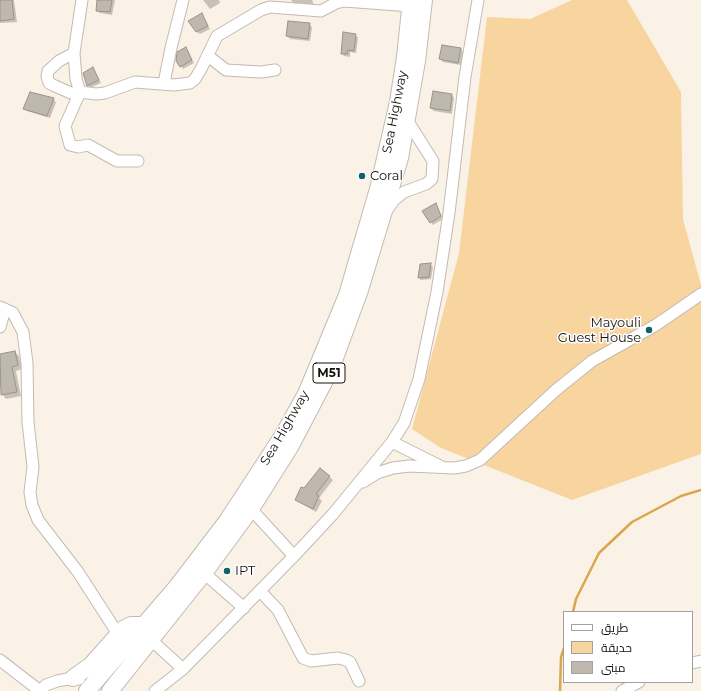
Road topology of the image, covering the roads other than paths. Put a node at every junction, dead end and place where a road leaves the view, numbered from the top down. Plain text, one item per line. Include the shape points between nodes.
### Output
1 (82, 0) edge
2 (183, 0) edge
3 (478, 0) edge
4 (416, 2) edge
5 (74, 53) junction
6 (208, 56) junction
7 (275, 70) dead end
8 (164, 83) junction
9 (80, 92) junction
10 (408, 120) junction
11 (138, 161) dead end
12 (382, 220) junction
13 (701, 294) edge
14 (2, 308) edge
15 (0, 328) edge
16 (392, 442) junction
17 (446, 468) junction
18 (353, 488) junction
19 (250, 509) junction
20 (294, 556) junction
21 (204, 572) junction
22 (260, 591) junction
23 (244, 608) junction
24 (147, 632) junction
25 (118, 634) junction
26 (0, 660) edge
27 (183, 669) junction
28 (359, 681) dead end
29 (81, 683) edge
30 (637, 683) edge
31 (40, 691) edge
32 (110, 691) edge
33 (155, 691) edge
34 (622, 691) edge

1 - 5 street
2 - 8 street
3 - 16 street via 465,77 437,292 416,390 404,423
4 - 6 street via 344,1 336,2 321,11 270,7 217,36
4 - 10 highway, Sea Highway / M51 via 423,23
4 - 24 highway, Sea Highway / M51 via 398,102 378,189 347,295 306,394 282,437 227,521 175,589
5 - 9 street
5 - 9 street via 66,56 48,71 47,80 71,93
6 - 7 street via 226,70
6 - 8 street via 190,83
8 - 9 street via 135,82 105,93
9 - 11 street via 65,126 70,145 88,145 117,161
10 - 12 highway, Sea Highway / M51
10 - 12 street via 432,158 432,179 428,183 410,188 399,196 389,206
12 - 19 highway, Sea Highway / M51 via 331,369 290,447
13 - 17 street via 656,325 592,361 556,390 480,460 459,468
14 - 15 street
14 - 25 street via 13,313 23,332 33,467 30,492 32,505 38,520 78,572
16 - 17 street
16 - 18 street
17 - 18 street via 393,468 377,473
18 - 20 street
19 - 20 street
19 - 21 highway, Sea Highway / M51
20 - 22 street
21 - 23 street
21 - 24 highway, Sea Highway / M51
22 - 23 street
22 - 28 street via 284,620 303,658 310,661 338,658 346,660 350,662
23 - 27 street
24 - 25 highway via 131,625
24 - 27 street
24 - 29 highway, Sea Highway / M51
24 - 32 highway, Sea Highway / M51
25 - 29 highway via 91,665
26 - 31 street
27 - 33 street
29 - 31 street via 57,681 46,685
30 - 34 street

